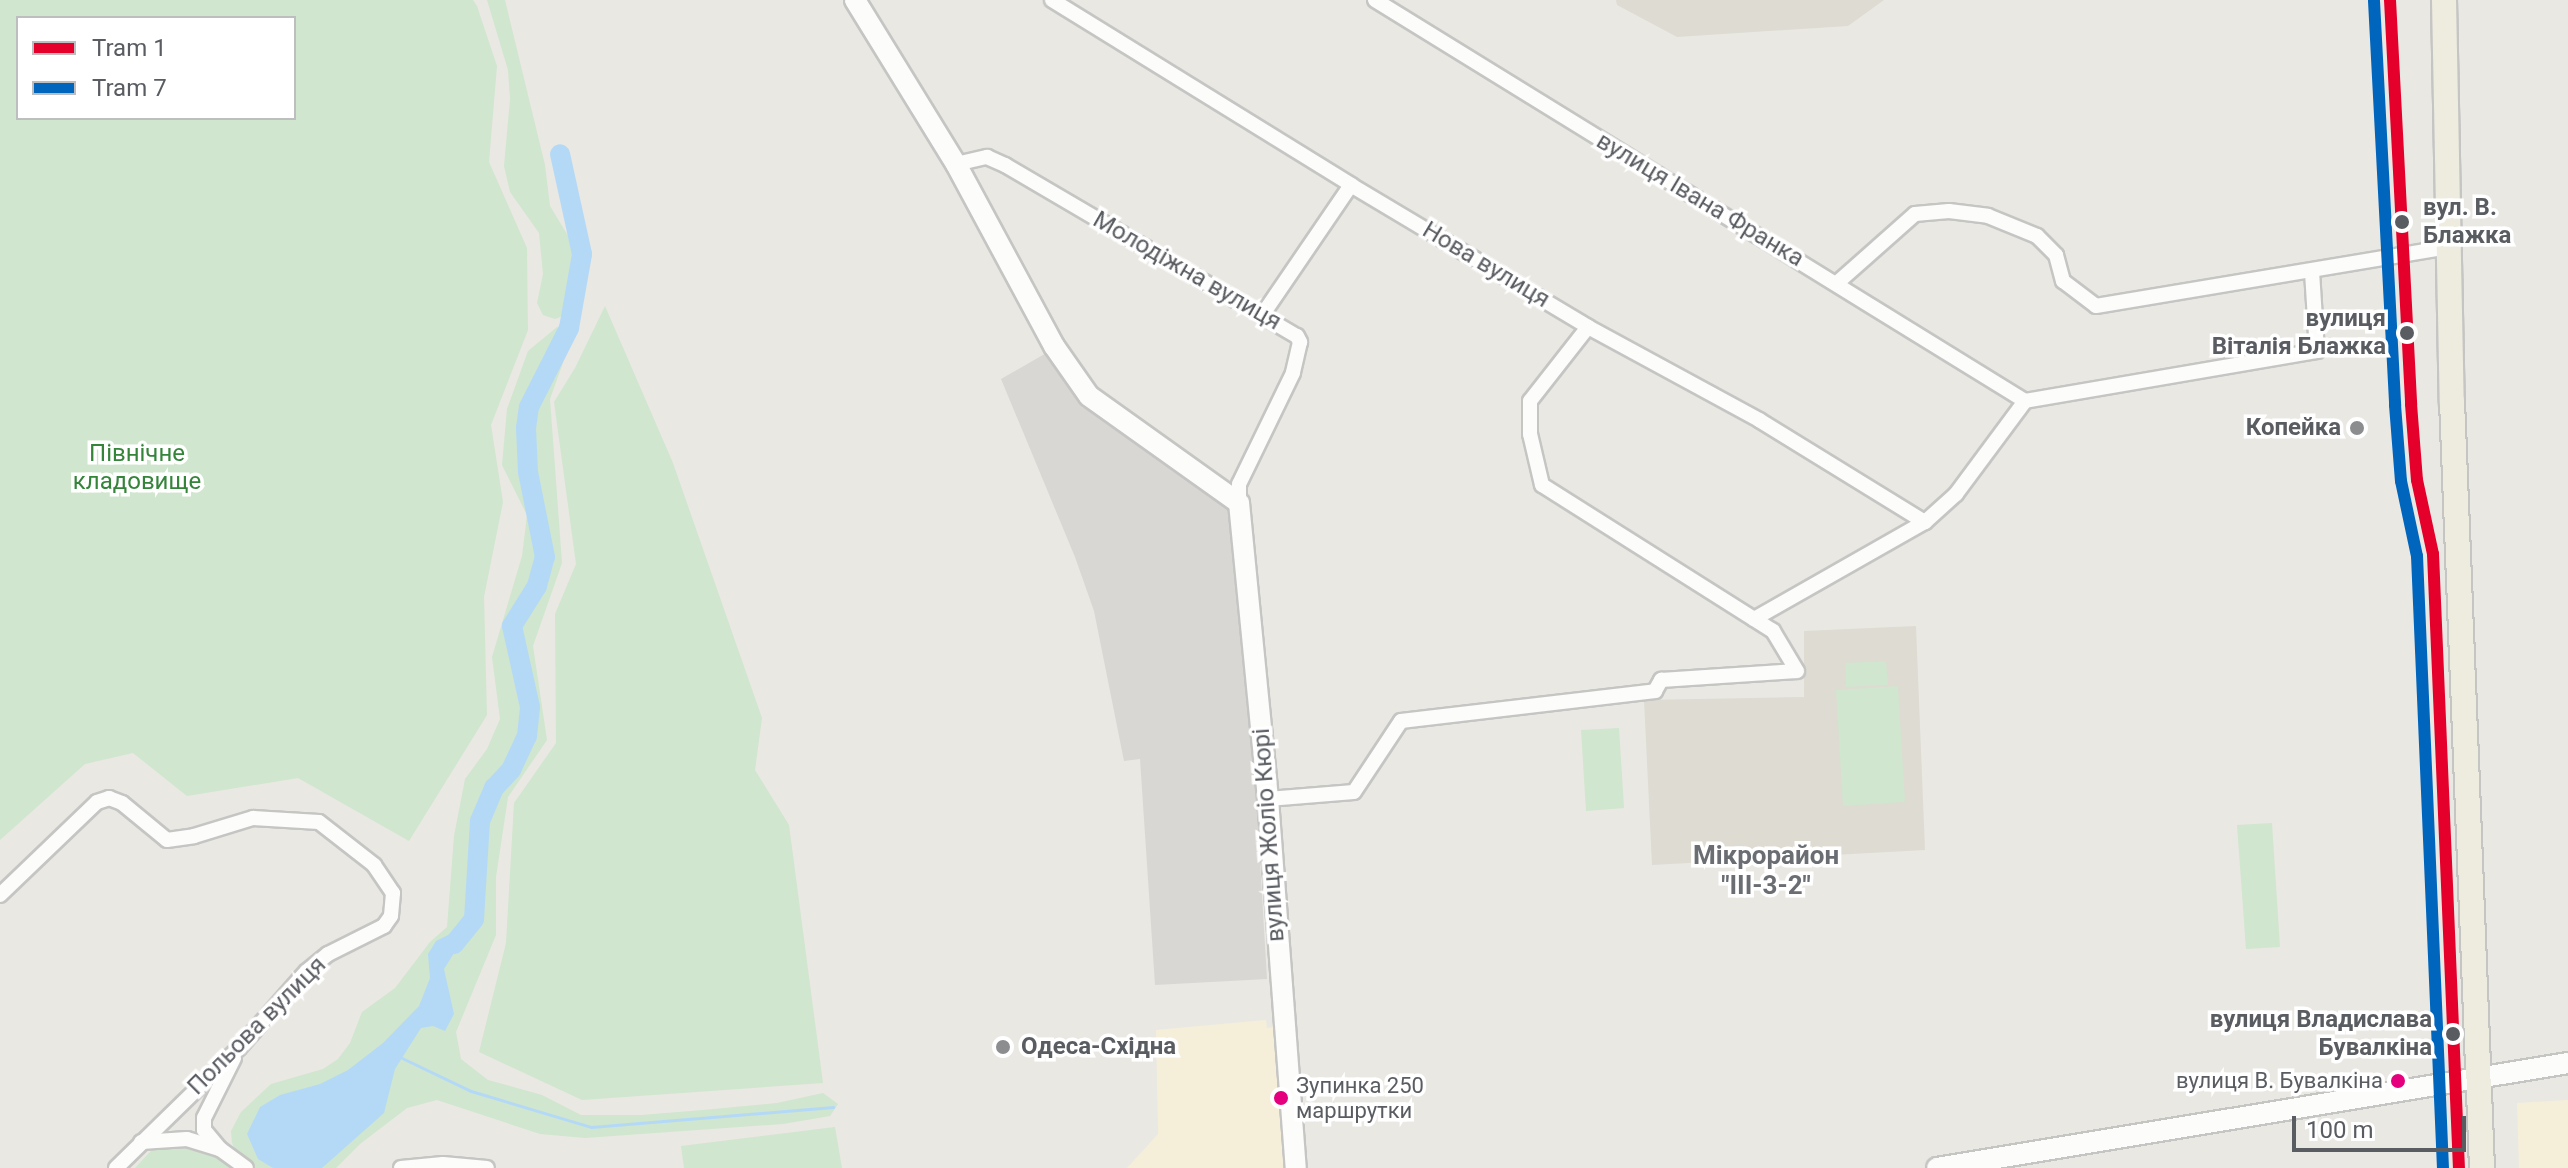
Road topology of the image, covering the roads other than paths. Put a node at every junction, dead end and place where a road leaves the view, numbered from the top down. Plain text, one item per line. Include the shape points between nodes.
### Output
1 (855, 0) edge
2 (1052, 0) edge
3 (1375, 0) edge
4 (2444, 0) edge
5 (956, 164) junction
6 (1351, 185) junction
7 (2448, 247) junction
8 (2312, 271) junction
9 (1837, 283) junction
10 (1263, 314) junction
11 (1588, 327) junction
12 (2025, 401) junction
13 (1239, 503) junction
14 (1925, 522) junction
15 (1754, 619) junction
16 (1268, 799) junction
17 (0, 895) edge
18 (239, 1048) junction
19 (2568, 1063) edge
20 (2478, 1079) junction
21 (141, 1142) junction
22 (220, 1149) junction
23 (116, 1168) edge
24 (246, 1168) edge
25 (401, 1168) edge
26 (487, 1168) edge
27 (1296, 1168) edge
28 (1937, 1168) edge
29 (2482, 1168) edge

1 - 5 street
2 - 6 street, Нова вулиця
3 - 9 street, вулиця Івана Франка
4 - 7 highway
5 - 10 street, Молодіжна вулиця via 987,157 1005,165
5 - 13 street via 1054,346 1089,396
6 - 10 street
6 - 11 street, Нова вулиця
7 - 8 street
7 - 20 highway
8 - 9 street via 2096,306 2063,281 2056,255 2037,236 1988,216 1949,211 1915,214
8 - 12 street via 2317,351
9 - 12 street, вулиця Івана Франка
10 - 13 street, Молодіжна вулиця via 1297,336 1299,347 1293,373 1239,484
11 - 14 street, Нова вулиця via 1759,420
11 - 15 street via 1530,401 1530,434 1542,485
12 - 14 street via 1956,494
13 - 16 street, вулиця Жоліо Кюрі
14 - 15 street
15 - 16 street via 1773,631 1797,671 1661,680 1655,691 1401,721 1354,792
16 - 27 street, вулиця Жоліо Кюрі
17 - 18 street, Польова вулиця via 97,802 109,798 167,840 253,818 319,822 374,865 393,893 391,916 384,926 328,954 306,972
18 - 21 street, Польова вулиця
18 - 22 street via 204,1118 204,1130
19 - 20 street
20 - 28 street
20 - 29 highway
21 - 22 street via 187,1139
21 - 23 street, Польова вулиця
22 - 24 street
25 - 26 street

